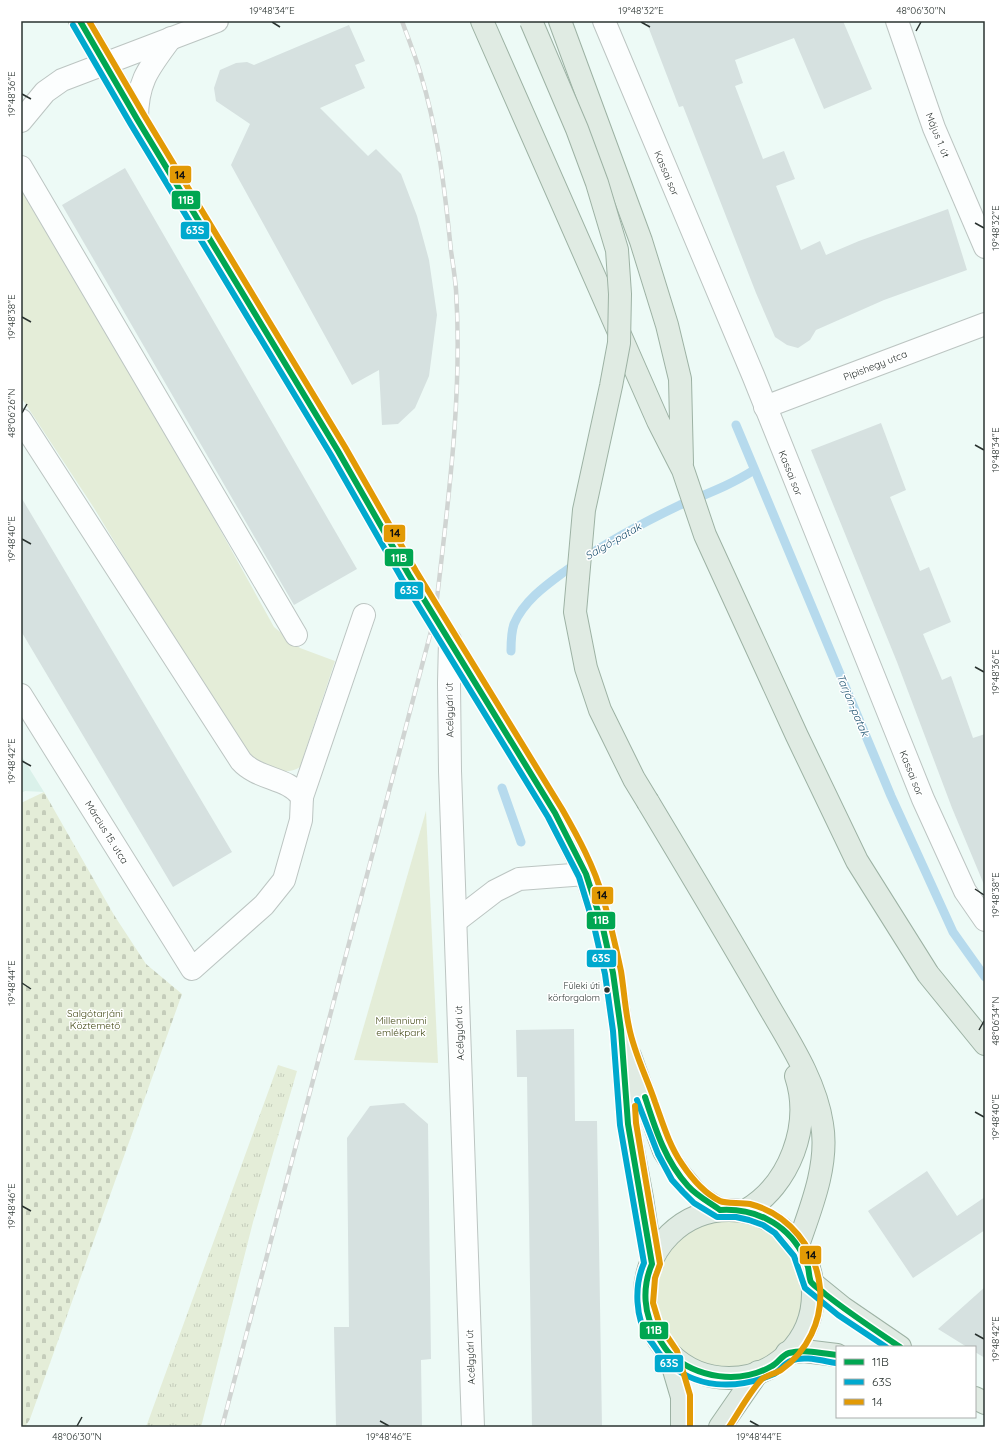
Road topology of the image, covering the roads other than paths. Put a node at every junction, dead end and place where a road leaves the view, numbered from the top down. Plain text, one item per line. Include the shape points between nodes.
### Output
1 (80, 21) edge
2 (217, 21) edge
3 (482, 21) edge
4 (531, 21) edge
5 (560, 21) edge
6 (604, 21) edge
7 (896, 21) edge
8 (171, 38) junction
9 (104, 63) junction
10 (137, 119) junction
11 (21, 121) edge
12 (21, 167) edge
13 (985, 247) edge
14 (985, 324) edge
15 (764, 407) junction
16 (21, 420) edge
17 (683, 470) junction
18 (364, 615) dead end
19 (296, 635) dead end
20 (450, 640) junction
21 (21, 695) edge
22 (302, 797) junction
23 (586, 874) junction
24 (985, 920) edge
25 (456, 921) junction
26 (782, 1029) junction
27 (621, 1030) junction
28 (985, 1044) edge
29 (720, 1210) junction
30 (745, 1211) junction
31 (798, 1245) junction
32 (652, 1264) junction
33 (811, 1282) junction
34 (899, 1346) edge
35 (669, 1353) junction
36 (787, 1353) junction
37 (836, 1355) edge
38 (758, 1372) junction
39 (976, 1398) edge
40 (985, 1403) edge
41 (473, 1427) edge
42 (682, 1427) edge
43 (720, 1427) edge

1 - 9 main road
2 - 8 street
3 - 17 main road via 658,421
4 - 26 main road, bridge via 597,182 617,250 620,294 619,343 584,510 575,612 586,668 600,710 634,779
5 - 17 main road via 641,241 667,325 680,379
6 - 15 street, Kassai sor via 753,375
7 - 13 street, Május 1. út via 934,128
8 - 9 street
8 - 10 street via 141,82
9 - 10 main road
9 - 11 street via 54,85
10 - 20 main road
12 - 19 street
14 - 15 street, Pipishegy utca
15 - 24 street, Kassai sor via 922,799 965,891
16 - 22 street via 241,761 252,771 291,786
17 - 28 main road via 705,535 857,861 928,974
18 - 22 street
20 - 23 main road via 555,813
20 - 25 street, Acélgyári út via 450,763
21 - 22 street, Március 15. utca via 192,969 264,905 284,880 301,820
23 - 25 street via 519,879 495,891
23 - 27 main road via 602,924 613,973
25 - 41 street, Acélgyári út
26 - 30 main road via 801,1095 800,1130 783,1174 764,1197
26 - 31 main road via 811,1082 822,1125 823,1143 816,1192
27 - 29 main road via 664,1151 698,1196
27 - 32 main road via 628,1124
29 - 30 main road
29 - 32 main road via 698,1215 675,1229 657,1250
30 - 31 main road via 754,1212 778,1225
31 - 33 main road via 810,1270
32 - 35 main road via 647,1276 646,1304 653,1330
33 - 34 main road via 843,1308
33 - 36 main road via 813,1297 807,1325 793,1349
35 - 38 main road via 691,1369 718,1377 745,1376
35 - 42 main road via 682,1396
36 - 37 main road
36 - 38 main road via 772,1366
38 - 43 main road
39 - 40 main road

